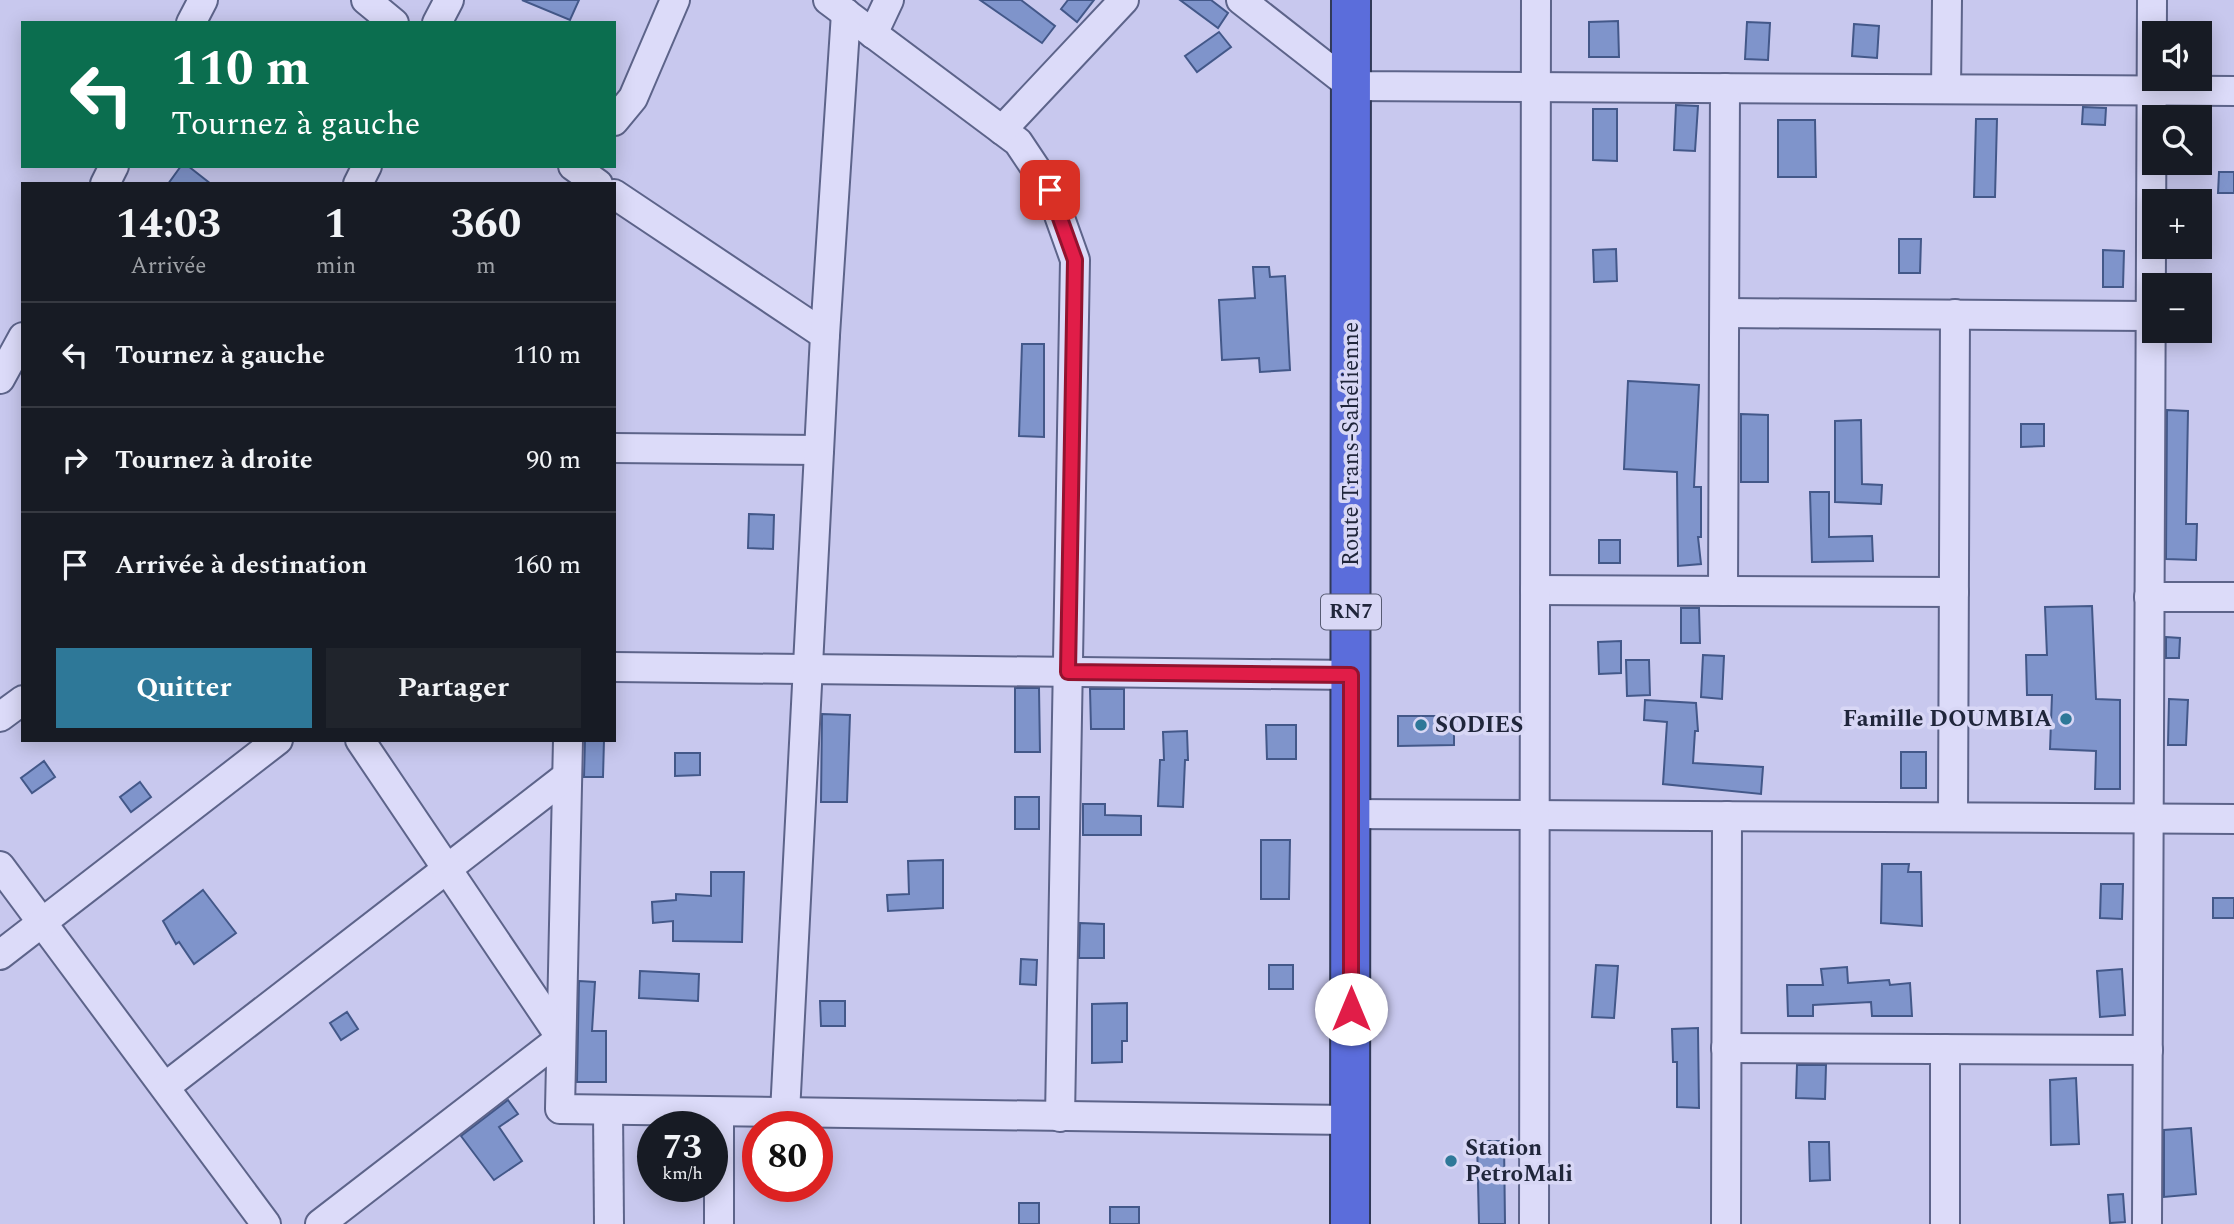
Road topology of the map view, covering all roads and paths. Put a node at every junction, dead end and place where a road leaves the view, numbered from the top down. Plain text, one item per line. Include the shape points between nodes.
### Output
1 (203, 0) edge
2 (366, 0) edge
3 (449, 0) edge
4 (675, 0) edge
5 (889, 0) edge
6 (1124, 0) edge
7 (1241, 0) edge
8 (1352, 0) edge
9 (1536, 0) edge
10 (1947, 0) edge
11 (2151, 0) edge
12 (837, 7) edge
13 (192, 21) edge
14 (392, 21) edge
15 (439, 21) edge
16 (2151, 21) edge
17 (873, 34) junction
18 (1351, 86) junction
19 (1536, 87) junction
20 (1725, 88) junction
21 (1946, 89) junction
22 (2142, 90) edge
23 (2151, 91) edge
24 (2212, 91) edge
25 (2234, 91) edge
26 (616, 119) edge
27 (1002, 130) junction
28 (616, 195) edge
29 (2150, 273) edge
30 (1724, 313) junction
31 (1955, 314) junction
32 (2142, 316) edge
33 (825, 335) junction
34 (21, 341) edge
35 (2150, 343) edge
36 (0, 379) edge
37 (616, 448) edge
38 (819, 450) junction
39 (1535, 590) junction
40 (1723, 591) junction
41 (1954, 592) junction
42 (2149, 597) junction
43 (2234, 597) edge
44 (616, 667) edge
45 (808, 669) junction
46 (1068, 672) junction
47 (1351, 675) junction
48 (21, 701) edge
49 (0, 717) edge
50 (275, 742) edge
51 (361, 742) edge
52 (568, 742) edge
53 (567, 776) junction
54 (1351, 814) junction
55 (1534, 815) junction
56 (1727, 816) junction
57 (1953, 817) junction
58 (2149, 818) junction
59 (2234, 819) edge
60 (0, 866) edge
61 (447, 869) junction
62 (43, 922) junction
63 (0, 955) edge
64 (561, 1038) junction
65 (1727, 1048) junction
66 (1945, 1049) junction
67 (2148, 1050) junction
68 (165, 1087) junction
69 (608, 1110) junction
70 (664, 1111) edge
71 (785, 1111) edge
72 (833, 1114) edge
73 (1060, 1117) junction
74 (1350, 1120) junction
75 (719, 1202) edge
76 (265, 1224) edge
77 (320, 1224) edge
78 (609, 1224) edge
79 (719, 1224) edge
80 (1350, 1224) edge
81 (1534, 1224) edge
82 (1726, 1224) edge
83 (1945, 1224) edge
84 (2147, 1224) edge

1 - 13 street
2 - 14 street
3 - 15 street
4 - 26 street via 633,98
5 - 17 street
6 - 27 street
7 - 18 street
8 - 18 highway, Route Trans-Sahélienne / RN7
9 - 19 street
10 - 21 street
11 - 16 street
12 - 17 street
12 - 33 street
17 - 27 street
18 - 19 street
18 - 47 highway, Route Trans-Sahélienne / RN7
19 - 20 street
19 - 39 street
20 - 21 street
20 - 30 street
21 - 22 street
23 - 29 street
24 - 25 street
27 - 46 street via 1018,142 1050,190 1075,260
28 - 33 street
30 - 31 street
30 - 40 street
31 - 32 street
31 - 41 street
33 - 38 street
34 - 36 street
35 - 42 street
37 - 38 street
38 - 45 street
39 - 40 street
39 - 55 street
40 - 41 street
41 - 57 street
42 - 43 street
42 - 58 street
44 - 45 street
45 - 46 street
45 - 71 street
46 - 47 street
46 - 73 street
47 - 54 highway, Route Trans-Sahélienne / RN7
48 - 49 street
50 - 62 street
51 - 61 street
52 - 53 street
53 - 61 street
53 - 64 street
54 - 55 street
54 - 74 highway, Route Trans-Sahélienne / RN7
55 - 56 street
55 - 81 street
56 - 57 street
56 - 65 street
57 - 58 street
58 - 59 street
58 - 67 street
60 - 62 street
61 - 64 street
61 - 68 street
62 - 63 street
62 - 68 street
64 - 69 street via 560,1110
64 - 77 street
65 - 66 street
65 - 82 street
66 - 67 street
66 - 83 street
67 - 84 street
68 - 76 street
69 - 70 street
69 - 78 street
72 - 73 street
73 - 74 street
74 - 80 highway, Route Trans-Sahélienne / RN7
75 - 79 street

